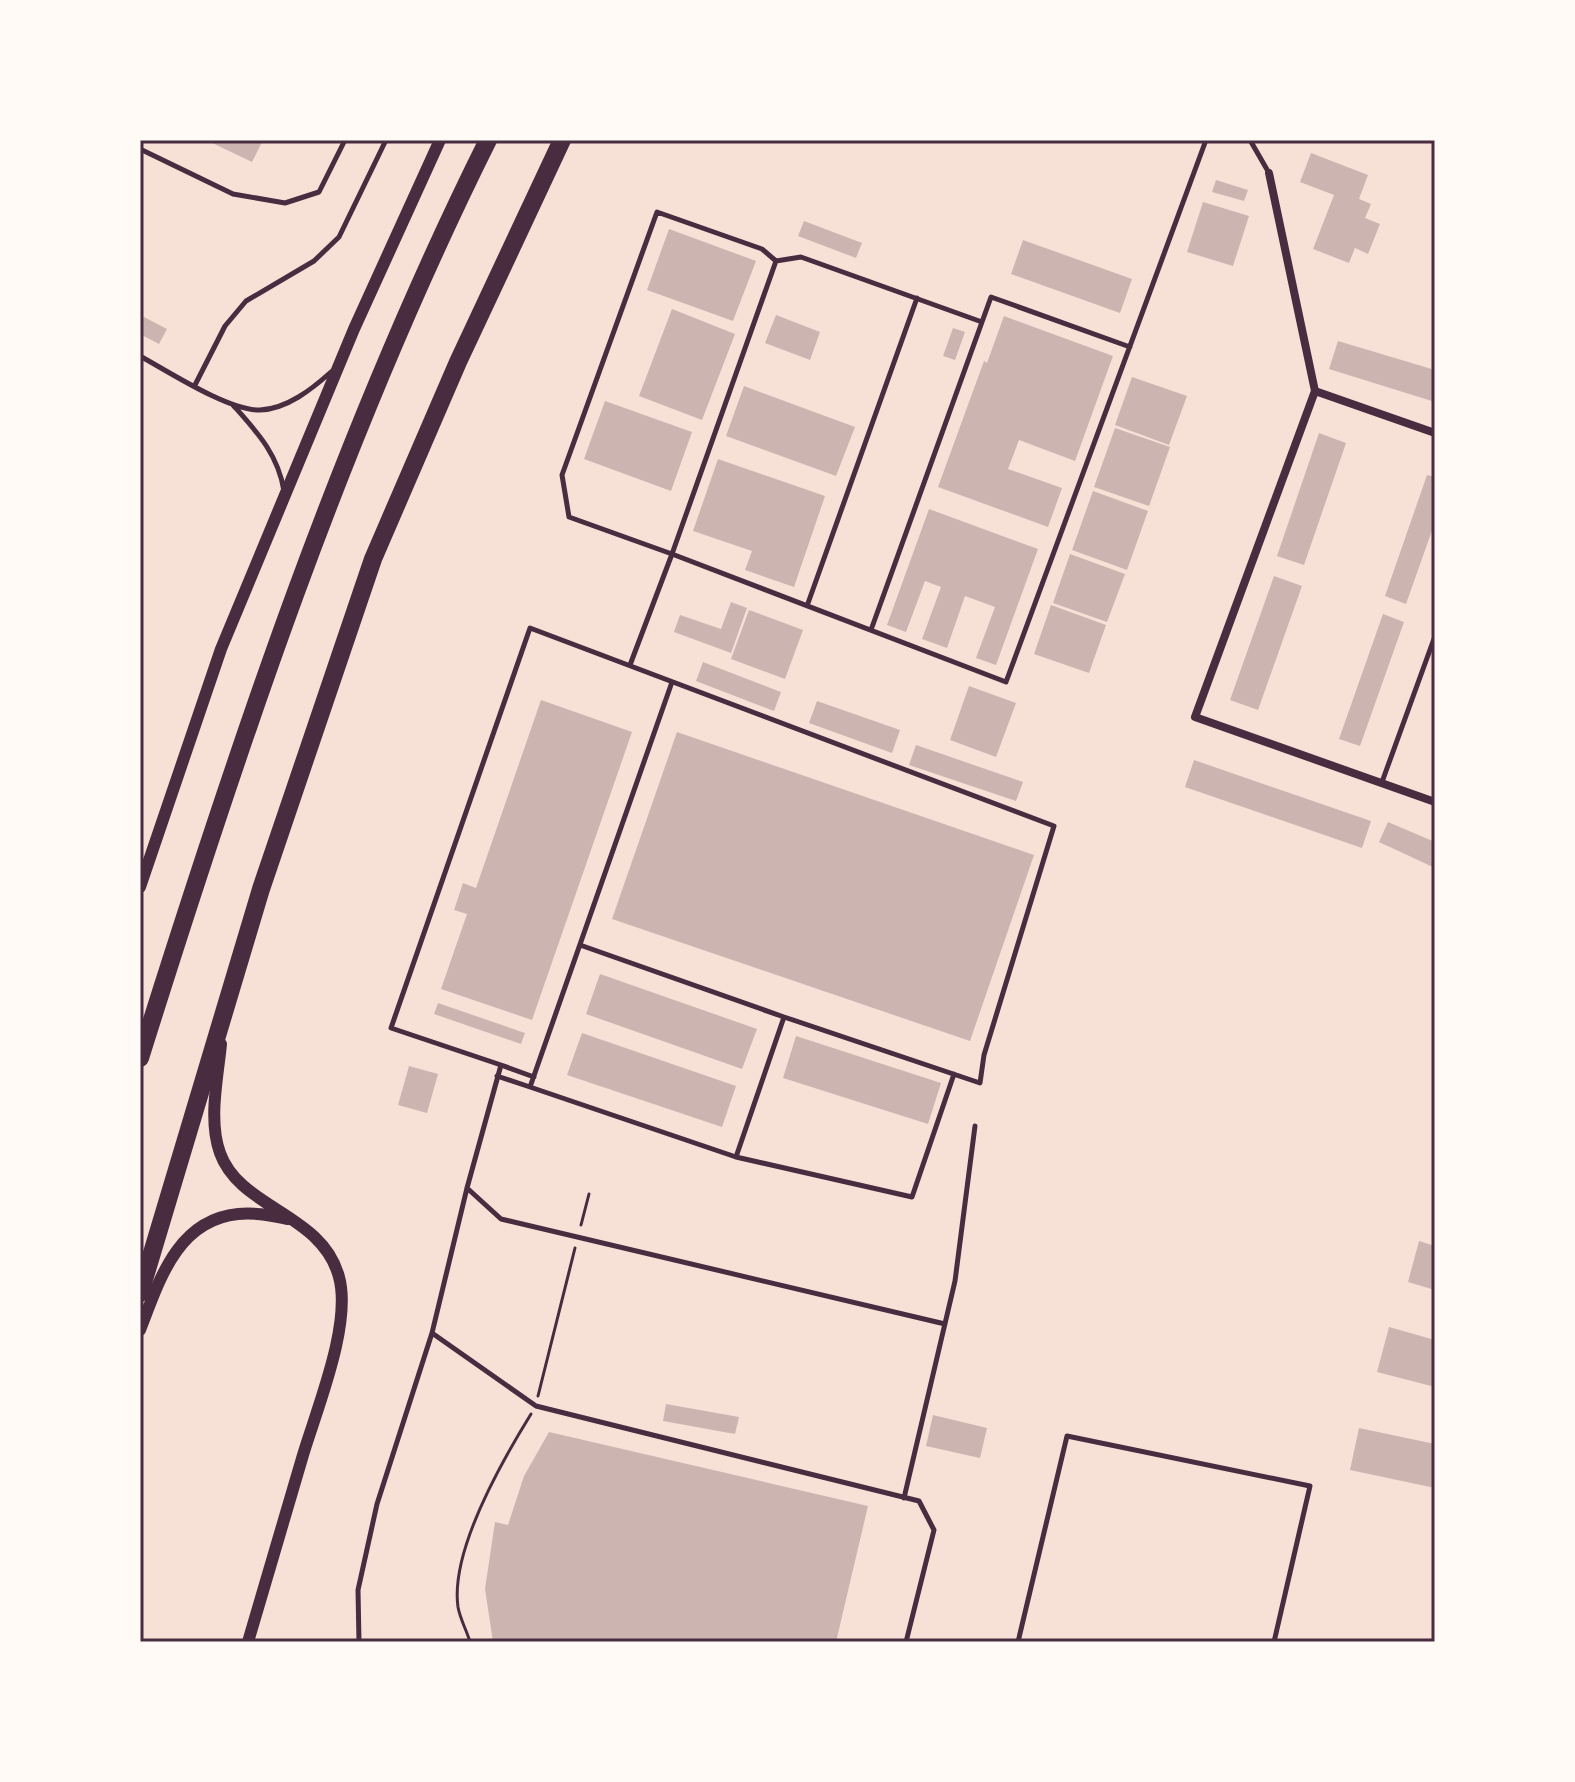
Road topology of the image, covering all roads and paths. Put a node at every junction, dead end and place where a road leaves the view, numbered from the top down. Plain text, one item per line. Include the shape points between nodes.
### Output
1 (345, 140) edge
2 (386, 140) edge
3 (440, 140) edge
4 (488, 140) edge
5 (562, 140) edge
6 (1206, 140) edge
7 (1250, 140) edge
8 (140, 149) edge
9 (1269, 173) joint
10 (776, 261) junction
11 (917, 298) junction
12 (982, 322) junction
13 (1130, 347) junction
14 (140, 356) edge
15 (338, 367) junction
16 (195, 385) junction
17 (1315, 391) junction
18 (232, 405) junction
19 (1435, 433) edge
20 (285, 500) junction
21 (672, 554) junction
22 (807, 606) junction
23 (871, 630) junction
24 (1435, 636) edge
25 (629, 666) junction
26 (672, 682) junction
27 (1382, 783) junction
28 (1435, 802) edge
29 (140, 887) edge
30 (580, 945) junction
31 (784, 1017) junction
32 (223, 1022) junction
33 (140, 1058) edge
34 (501, 1065) junction
35 (954, 1074) junction
36 (497, 1076) junction
37 (534, 1077) junction
38 (530, 1087) junction
39 (975, 1126) dead end
40 (736, 1157) junction
41 (467, 1188) junction
42 (589, 1194) dead end
43 (292, 1219) junction
44 (578, 1237) junction
45 (140, 1293) edge
46 (945, 1324) junction
47 (140, 1330) edge
48 (432, 1333) junction
49 (536, 1406) junction
50 (904, 1498) junction
51 (248, 1642) edge
52 (359, 1642) edge
53 (470, 1642) edge
54 (906, 1642) edge
55 (1018, 1642) edge
56 (1274, 1642) edge

1 - 8 lane via 319,192 285,203 233,194
2 - 16 lane via 339,237 314,261 246,301 225,326
3 - 15 street
4 - 33 highway via 388,354 294,597
5 - 32 highway via 373,559 261,889
6 - 13 lane
7 - 9 lane
9 - 17 street
10 - 11 lane via 801,257
10 - 21 lane
10 - 21 lane via 762,249 657,212 562,475 569,517
11 - 12 lane
11 - 22 lane
12 - 13 lane via 991,297
12 - 23 lane
13 - 23 lane via 1006,682
14 - 16 lane
15 - 18 lane via 287,402 260,410
15 - 20 street
16 - 18 lane
17 - 19 street
17 - 27 street via 1195,717
18 - 20 lane via 266,441 281,469
20 - 29 street via 221,649
21 - 22 lane
21 - 25 lane
22 - 23 lane
24 - 27 lane
25 - 26 lane
25 - 34 lane via 530,628 391,1028
26 - 30 lane
26 - 35 lane via 1054,826 980,1083
27 - 28 street
30 - 31 lane
30 - 37 lane
31 - 35 lane
31 - 40 lane
32 - 43 street via 215,1134 220,1154 250,1191
32 - 45 highway
34 - 36 lane
34 - 37 lane
35 - 40 lane via 912,1197
36 - 38 lane
36 - 41 lane
37 - 38 lane
38 - 40 lane
39 - 46 lane
41 - 44 lane via 501,1219
41 - 48 lane
42 - 44 path
43 - 47 street via 239,1213 196,1228 163,1271
43 - 51 street via 316,1236 329,1254 339,1276 341,1319
44 - 46 lane
44 - 49 path
46 - 50 lane
48 - 49 lane
48 - 52 lane via 377,1504 358,1590
49 - 50 lane
49 - 53 path via 500,1462 461,1567 458,1607
50 - 54 lane via 919,1501 934,1530
55 - 56 lane via 1067,1436 1310,1486

